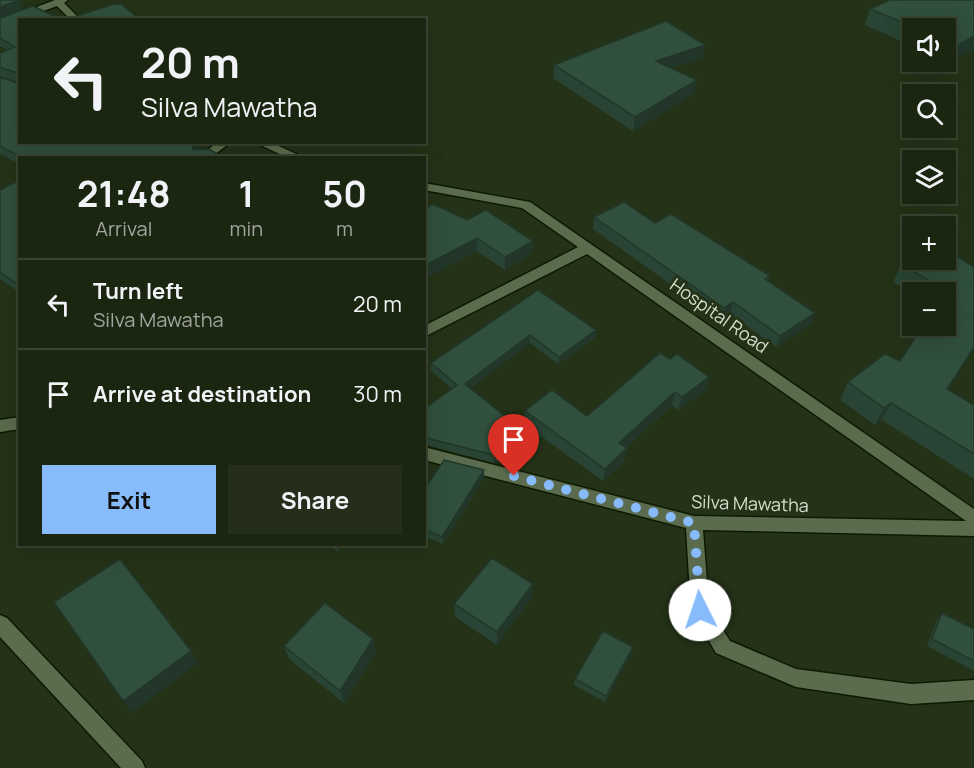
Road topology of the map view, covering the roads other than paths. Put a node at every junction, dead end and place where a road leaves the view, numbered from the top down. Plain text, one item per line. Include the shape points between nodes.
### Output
1 (61, 1) edge
2 (75, 18) edge
3 (0, 24) edge
4 (223, 144) edge
5 (264, 144) edge
6 (205, 156) edge
7 (295, 156) edge
8 (426, 186) edge
9 (587, 248) junction
10 (426, 331) edge
11 (18, 423) edge
12 (0, 426) edge
13 (426, 454) edge
14 (974, 518) edge
15 (694, 523) junction
16 (974, 529) edge
17 (0, 624) edge
18 (974, 690) edge
19 (135, 768) edge

1 - 2 street
1 - 3 street
4 - 6 street
5 - 7 street
8 - 9 street, Hospital Road via 525,206
9 - 10 street
9 - 14 street, Hospital Road
11 - 12 street
13 - 15 street, Silva Mawatha
15 - 16 street, Silva Mawatha
15 - 18 street via 700,610 723,647 796,678 911,694
17 - 19 street

